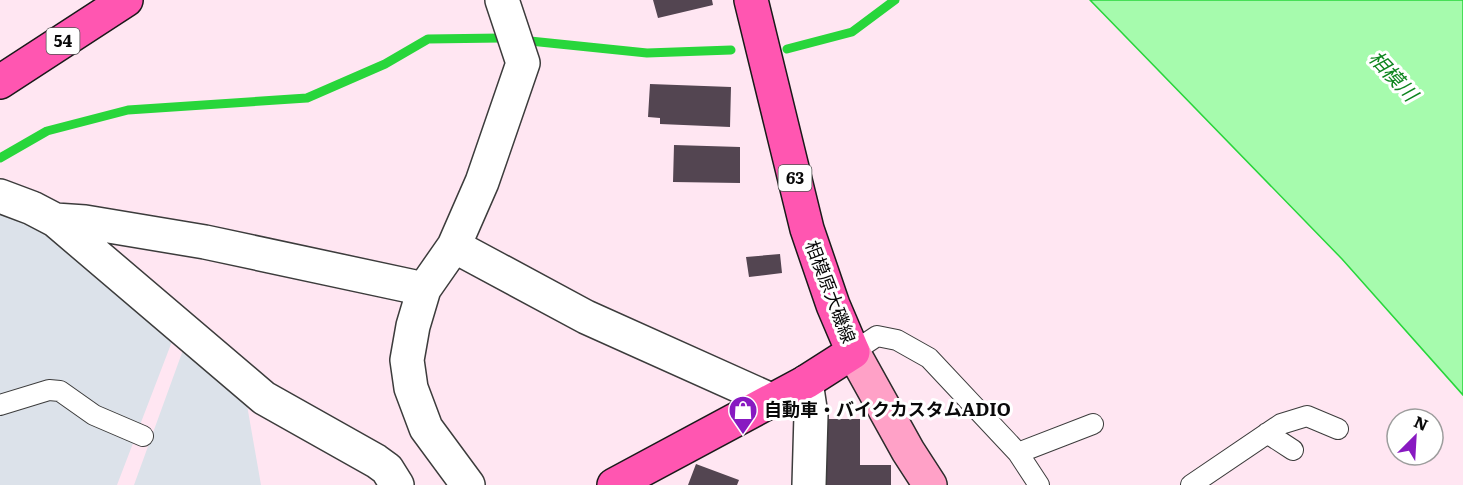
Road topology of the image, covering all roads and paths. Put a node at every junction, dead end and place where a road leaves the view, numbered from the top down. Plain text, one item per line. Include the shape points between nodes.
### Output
1 (126, 0) edge
2 (502, 0) edge
3 (752, 0) edge
4 (0, 82) edge
5 (0, 196) edge
6 (55, 220) junction
7 (454, 246) junction
8 (424, 289) junction
9 (853, 352) junction
10 (806, 382) junction
11 (771, 400) junction
12 (0, 405) edge
13 (1093, 424) dead end
14 (1338, 429) dead end
15 (1267, 433) junction
16 (143, 436) dead end
17 (1293, 450) dead end
18 (1018, 453) junction
19 (397, 485) edge
20 (468, 485) edge
21 (614, 485) edge
22 (809, 485) edge
23 (930, 485) edge
24 (1039, 485) edge
25 (1191, 485) edge

1 - 4 main road, 54
2 - 7 street via 523,63 482,182
3 - 9 main road, 相模原大磯線 / 63 via 807,229
5 - 6 street
6 - 8 street via 205,242
6 - 19 street via 264,398 376,461 387,469
7 - 8 street
7 - 11 street via 586,317
8 - 20 street via 407,360 411,388 426,428
9 - 10 main road, 相模原大磯線
9 - 18 lane via 877,336 897,340 929,358
9 - 23 main road
10 - 11 main road, 相模原大磯線
10 - 22 street via 811,415
11 - 21 main road, 相模原大磯線
12 - 16 lane via 49,390 60,391 94,415
13 - 18 lane
14 - 15 lane via 1307,416
15 - 17 lane
15 - 25 lane
18 - 24 lane

